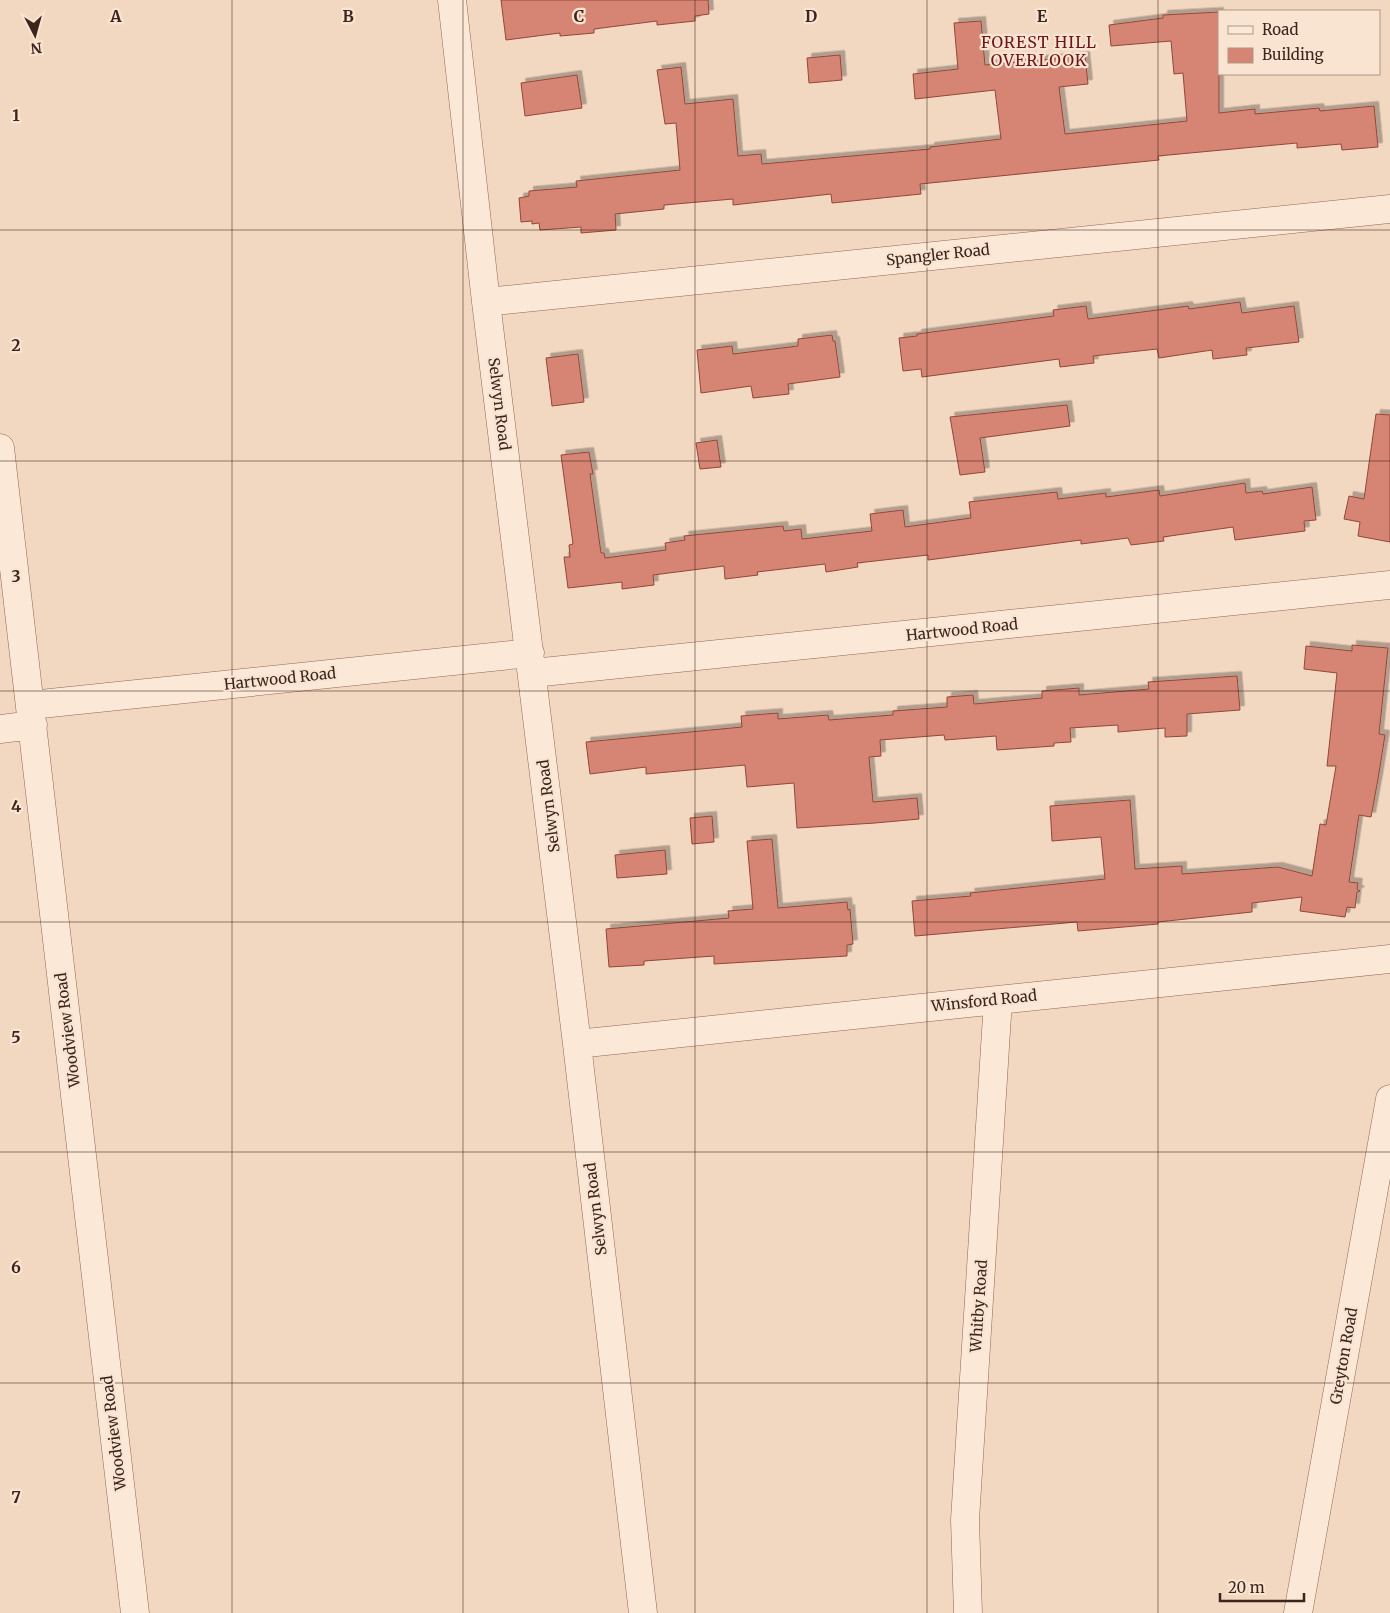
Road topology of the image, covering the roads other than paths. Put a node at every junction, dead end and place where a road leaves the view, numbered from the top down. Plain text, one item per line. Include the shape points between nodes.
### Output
1 (452, 0) edge
2 (1390, 209) edge
3 (486, 302) junction
4 (0, 448) edge
5 (1390, 585) edge
6 (531, 663) junction
7 (32, 715) junction
8 (0, 729) edge
9 (1390, 960) edge
10 (998, 1000) junction
11 (578, 1044) junction
12 (1390, 1099) edge
13 (134, 1613) edge
14 (643, 1613) edge
15 (968, 1613) edge
16 (1298, 1613) edge

1 - 3 street, Selwyn Road
2 - 3 street, Spangler Road
3 - 6 street, Selwyn Road
4 - 7 street, Woodview Road
5 - 6 street, Hartwood Road
6 - 7 street, Hartwood Road
6 - 11 street, Selwyn Road
7 - 8 street, Hartwood Road
7 - 13 street, Woodview Road
9 - 10 street, Winsford Road
10 - 11 street, Winsford Road
10 - 15 street, Whitby Road via 965,1520
11 - 14 street, Selwyn Road
12 - 16 street, Greyton Road

